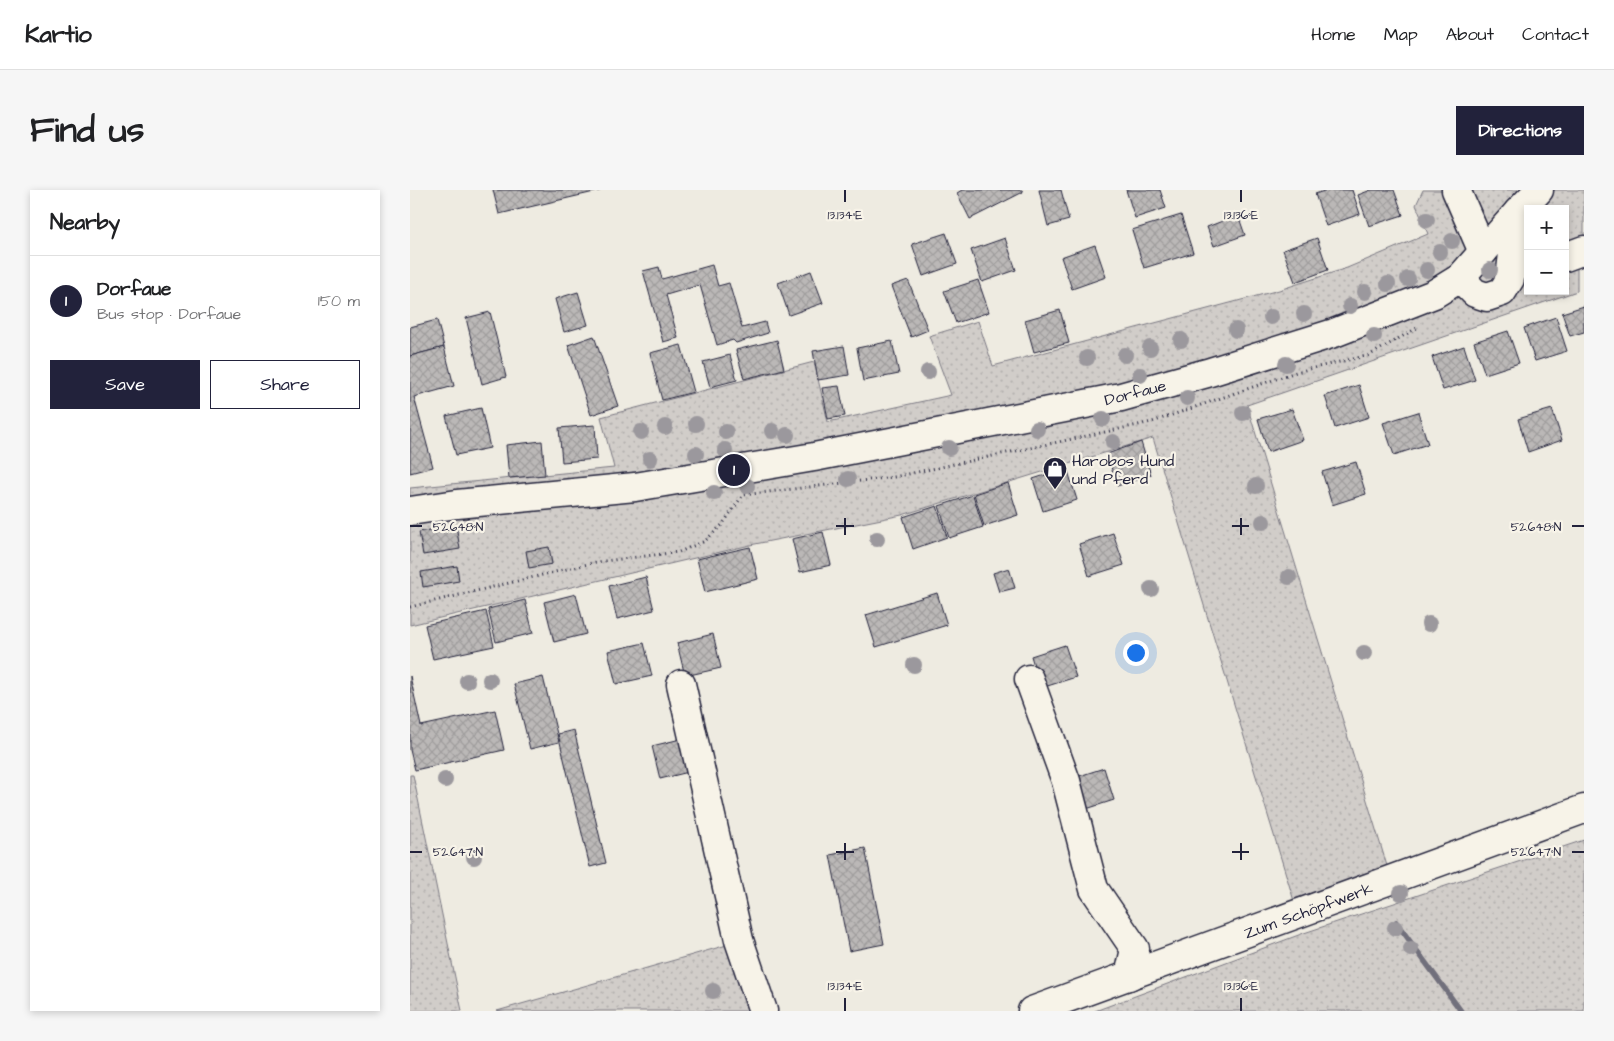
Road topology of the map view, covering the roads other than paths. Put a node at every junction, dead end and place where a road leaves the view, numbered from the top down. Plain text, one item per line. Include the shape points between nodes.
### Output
1 (1456, 190) edge
2 (1539, 190) edge
3 (1518, 212) junction
4 (1584, 250) edge
5 (1483, 252) junction
6 (1569, 256) edge
7 (1519, 276) edge
8 (1460, 278) junction
9 (410, 511) edge
10 (1029, 679) dead end
11 (682, 684) dead end
12 (1584, 809) edge
13 (1129, 976) junction
14 (763, 1011) edge
15 (1032, 1011) edge

1 - 5 street
2 - 3 street, Dorfaue
3 - 5 street, Dorfaue
3 - 7 street
4 - 6 street
5 - 8 street, Dorfaue
7 - 8 street via 1502,292 1487,297 1475,293
8 - 9 street, Dorfaue via 1434,294 1334,333 1121,397 814,457 635,487
10 - 13 street via 1066,781 1094,889 1135,949
11 - 14 street via 739,940
12 - 13 street, Zum Schöpfwerk
13 - 15 street, Zum Schöpfwerk

